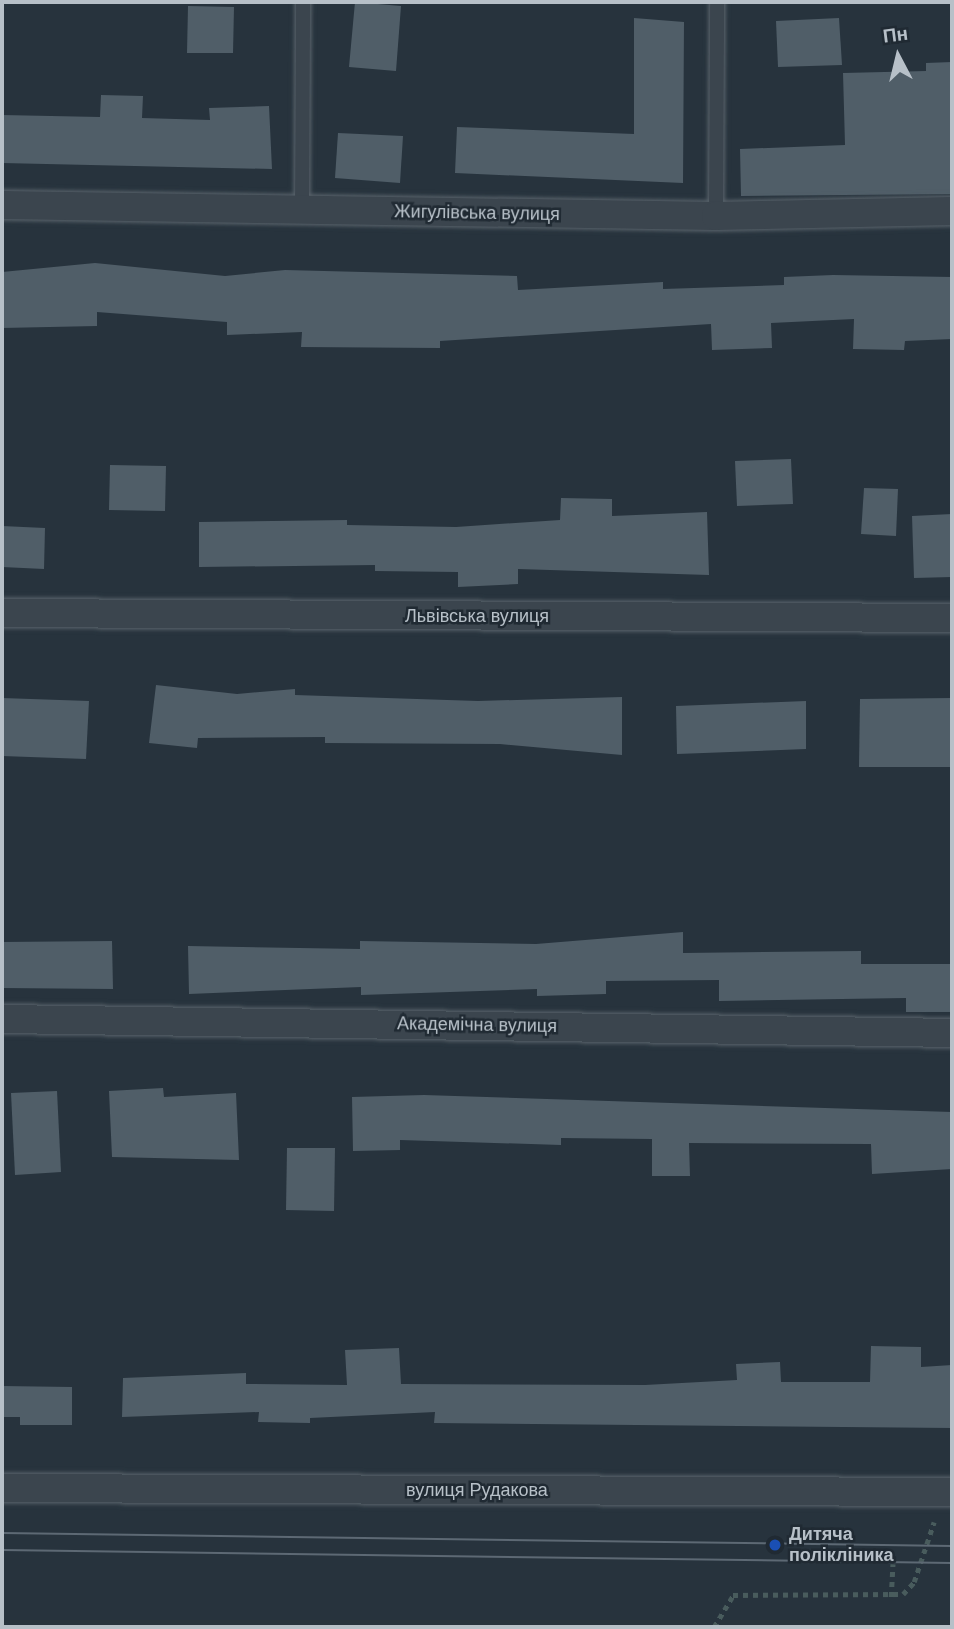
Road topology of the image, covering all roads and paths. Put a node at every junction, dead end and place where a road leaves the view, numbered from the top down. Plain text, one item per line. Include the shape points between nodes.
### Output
1 (303, 2) edge
2 (718, 2) edge
3 (2, 205) edge
4 (302, 211) junction
5 (952, 211) edge
6 (716, 216) junction
7 (2, 612) edge
8 (952, 618) edge
9 (2, 1019) edge
10 (952, 1033) edge
11 (2, 1488) edge
12 (948, 1491) edge
13 (892, 1564) dead end
14 (891, 1597) junction
15 (714, 1627) edge

1 - 4 lane
2 - 6 lane
3 - 4 street, Жигулівська вулиця
4 - 6 street, Жигулівська вулиця
5 - 6 street, Жигулівська вулиця
7 - 8 street, Львівська вулиця
9 - 10 street, Академічна вулиця
11 - 12 street, вулиця Рудакова
12 - 14 path via 914,1581
13 - 14 path
14 - 15 path via 733,1595

